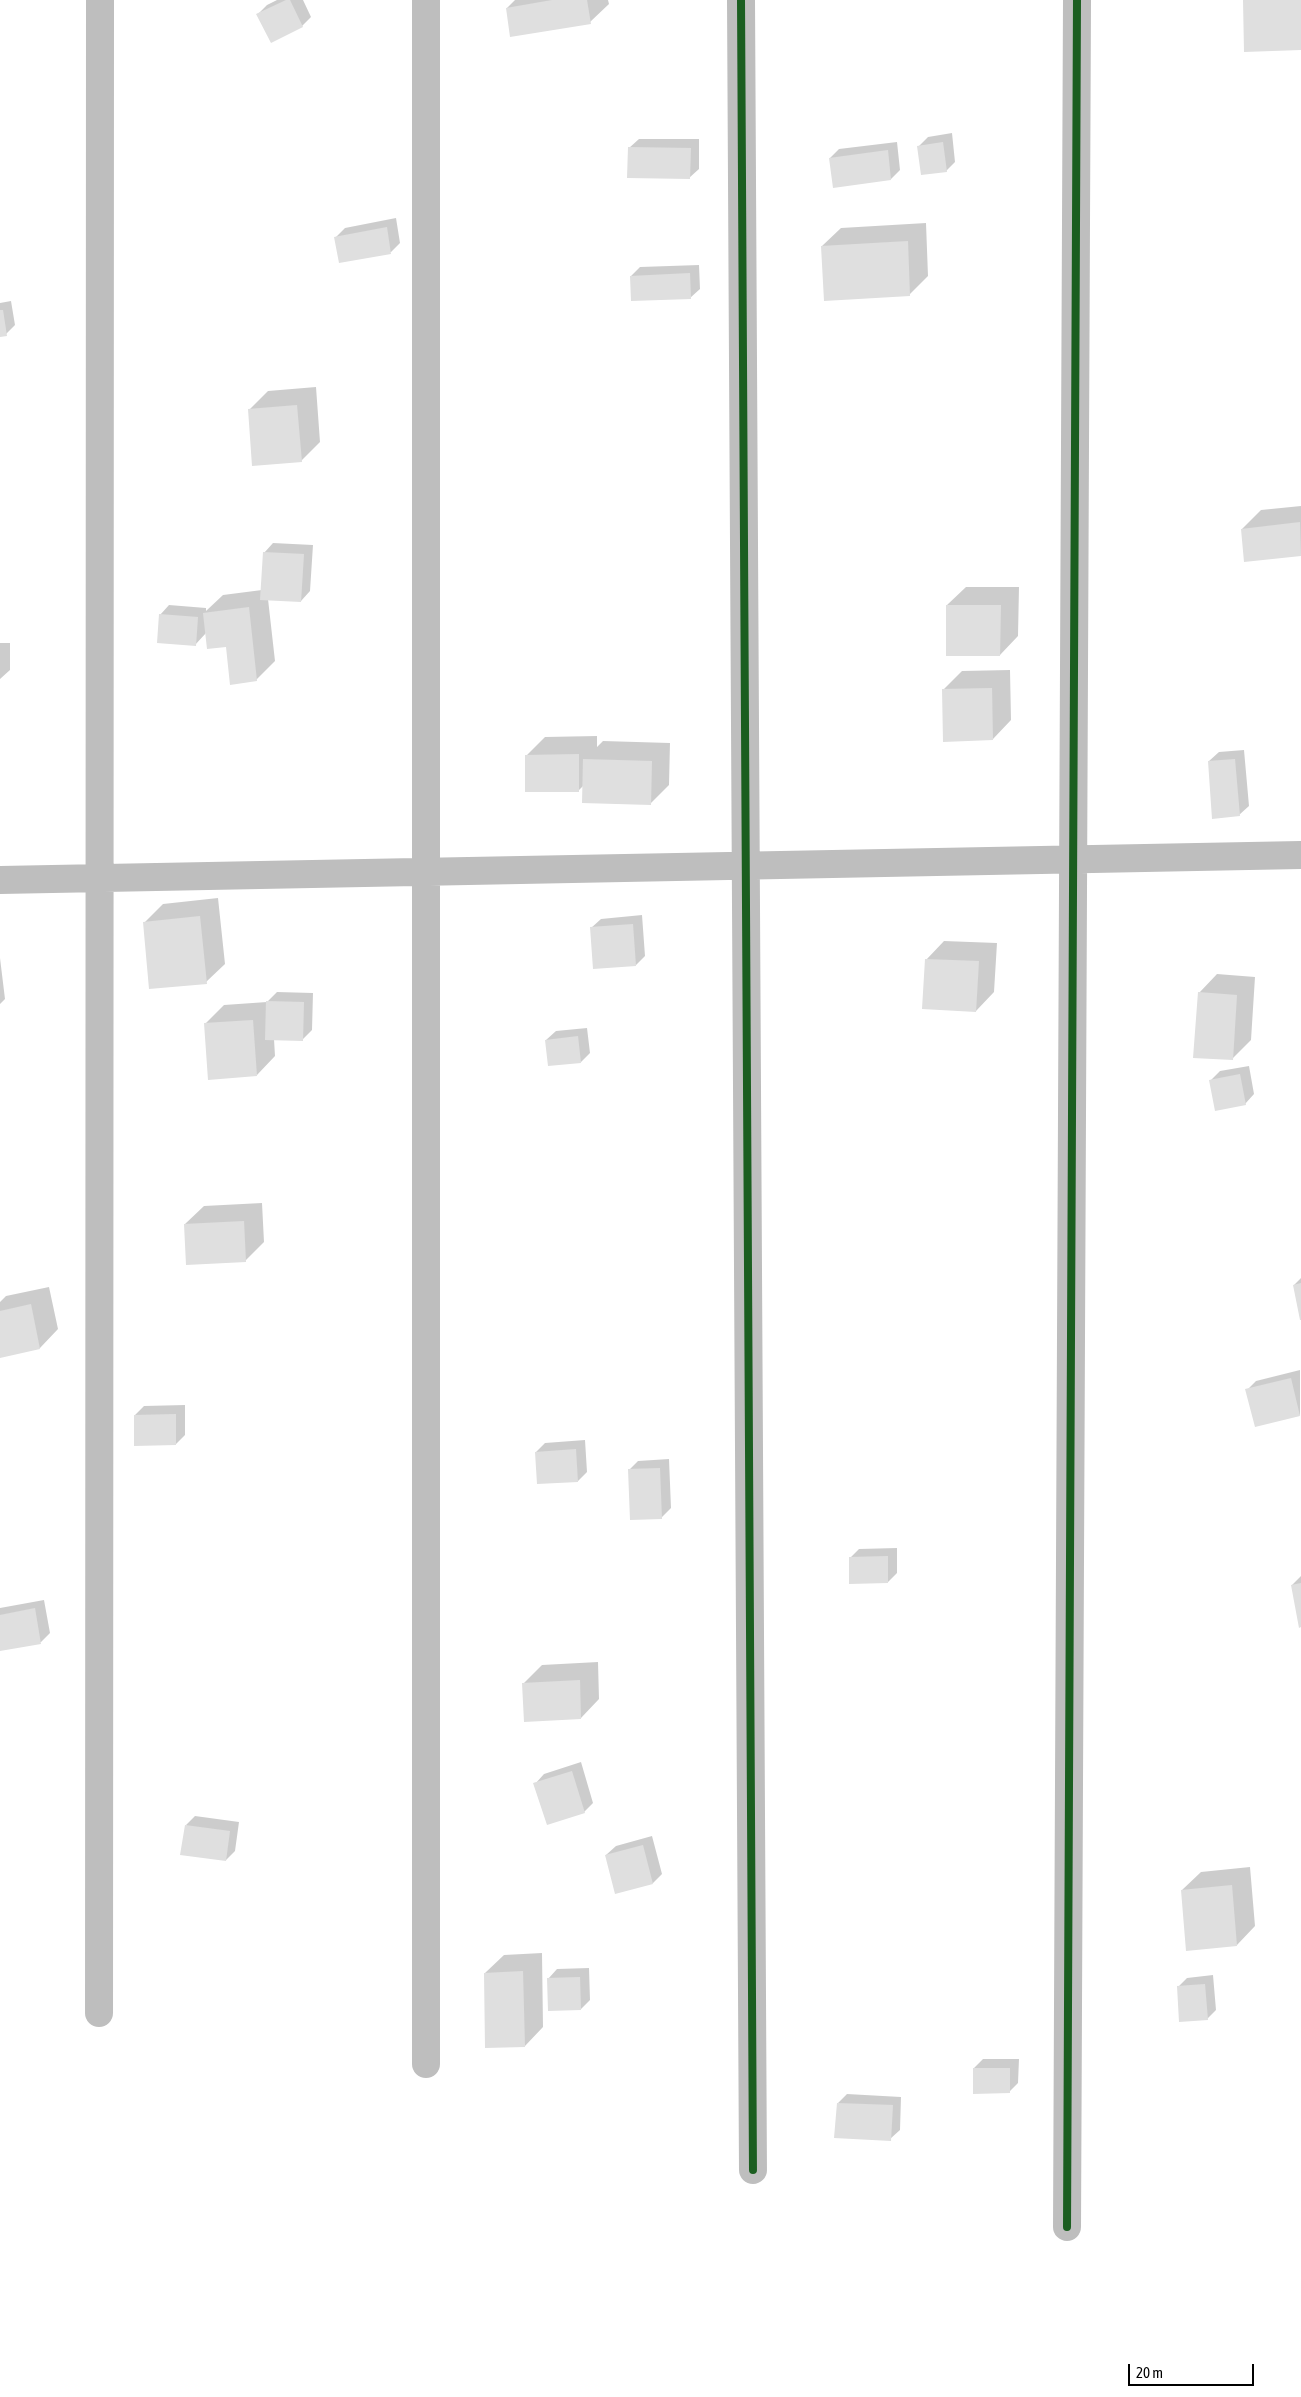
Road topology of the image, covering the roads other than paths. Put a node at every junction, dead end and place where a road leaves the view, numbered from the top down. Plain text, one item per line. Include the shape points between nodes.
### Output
1 (100, 0) edge
2 (426, 0) edge
3 (741, 0) edge
4 (1077, 0) edge
5 (1301, 856) edge
6 (1073, 860) junction
7 (746, 866) junction
8 (426, 872) junction
9 (99, 878) junction
10 (0, 880) edge
11 (98, 2013) dead end
12 (426, 2064) dead end
13 (753, 2170) dead end
14 (1067, 2227) dead end

1 - 9 street
2 - 8 street
3 - 7 street
4 - 6 street
5 - 6 street
6 - 7 street
6 - 14 street
7 - 8 street
7 - 13 street
8 - 9 street
8 - 12 street
9 - 10 street
9 - 11 street

